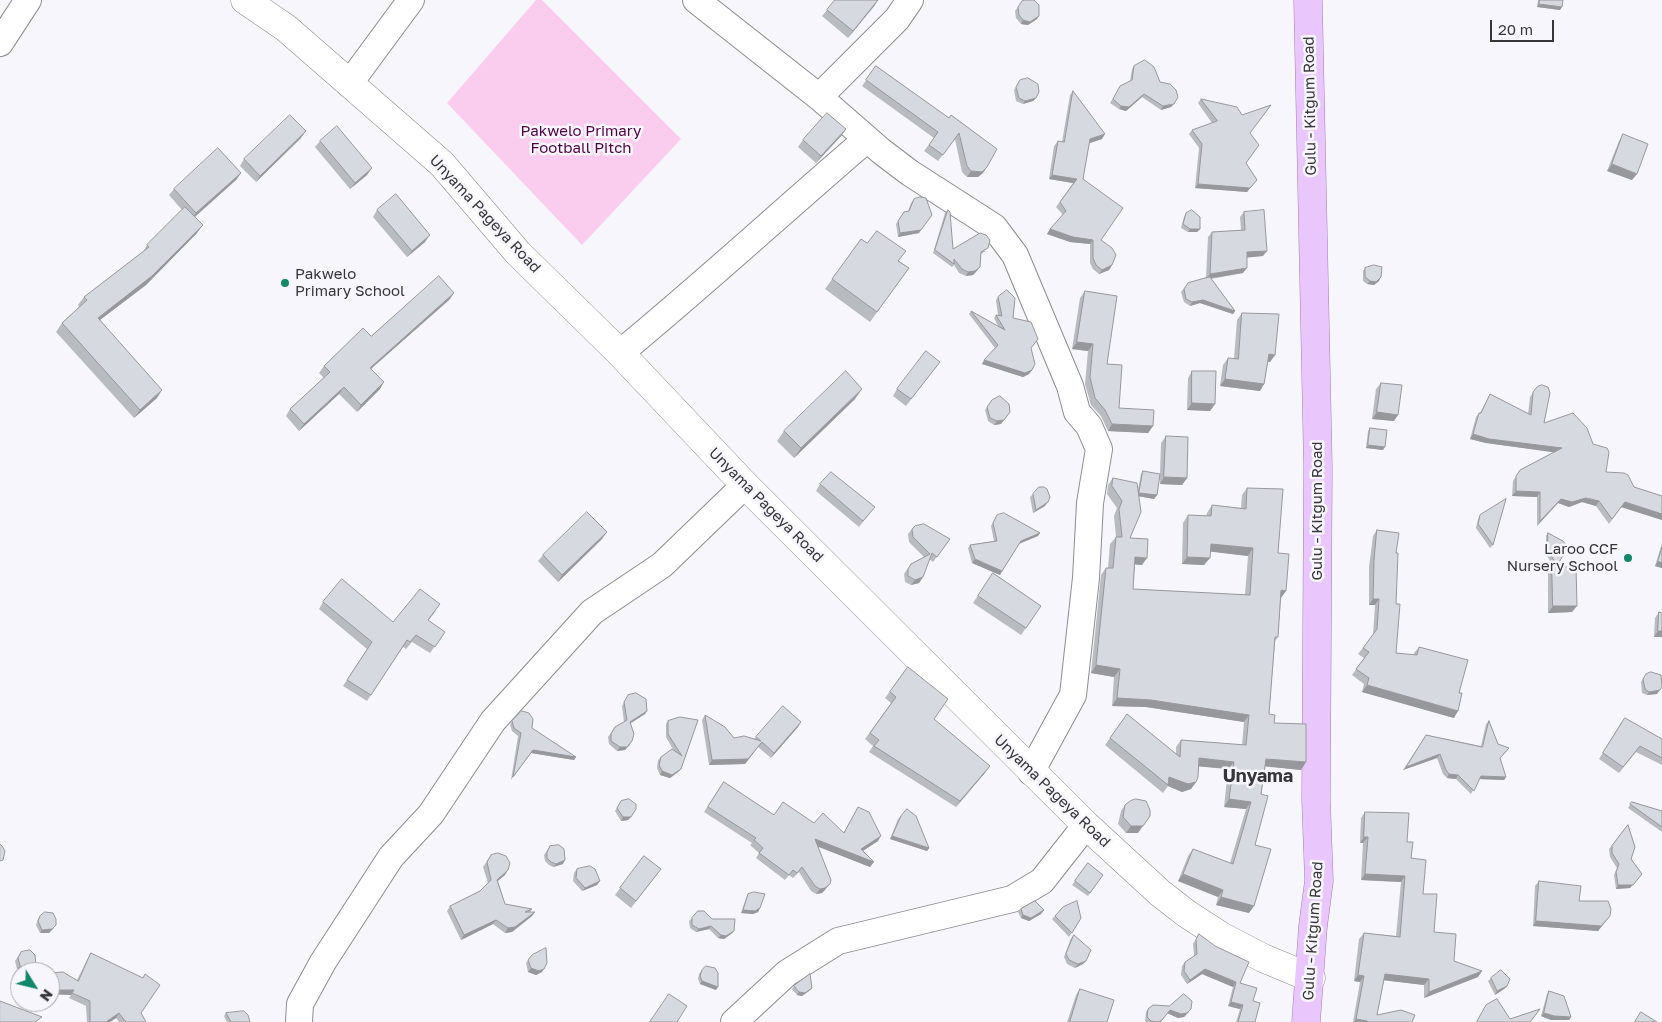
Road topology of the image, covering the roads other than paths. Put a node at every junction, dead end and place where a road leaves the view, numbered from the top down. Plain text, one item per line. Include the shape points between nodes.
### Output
1 (28, 0) edge
2 (245, 0) edge
3 (411, 0) edge
4 (696, 0) edge
5 (910, 0) edge
6 (1308, 0) edge
7 (0, 43) edge
8 (349, 84) junction
9 (819, 97) junction
10 (867, 139) junction
11 (620, 353) junction
12 (745, 485) junction
13 (1031, 772) junction
14 (1086, 825) junction
15 (1311, 978) junction
16 (299, 1022) edge
17 (734, 1022) edge
18 (1306, 1022) edge

1 - 7 street
2 - 8 street, Unyama Pageya Road via 286,28
3 - 8 street
4 - 9 street
5 - 9 street via 897,20
6 - 15 main road, Gulu - Kitgum Road via 1318,467 1316,799 1319,881
8 - 11 street, Unyama Pageya Road via 442,164 518,253
9 - 10 street
10 - 11 street via 750,239 685,300
10 - 13 street via 910,173 994,227 1003,237 1015,255 1078,412 1089,426 1099,449 1090,502 1086,578 1073,695
11 - 12 street, Unyama Pageya Road
12 - 13 street, Unyama Pageya Road
12 - 16 street via 662,565 592,612 493,722 431,814 391,857 323,962 300,1004
13 - 14 street, Unyama Pageya Road
14 - 15 street, Unyama Pageya Road via 1187,914 1254,954
14 - 17 street via 1042,881 1012,899 838,941 787,973
15 - 18 main road, Gulu - Kitgum Road

